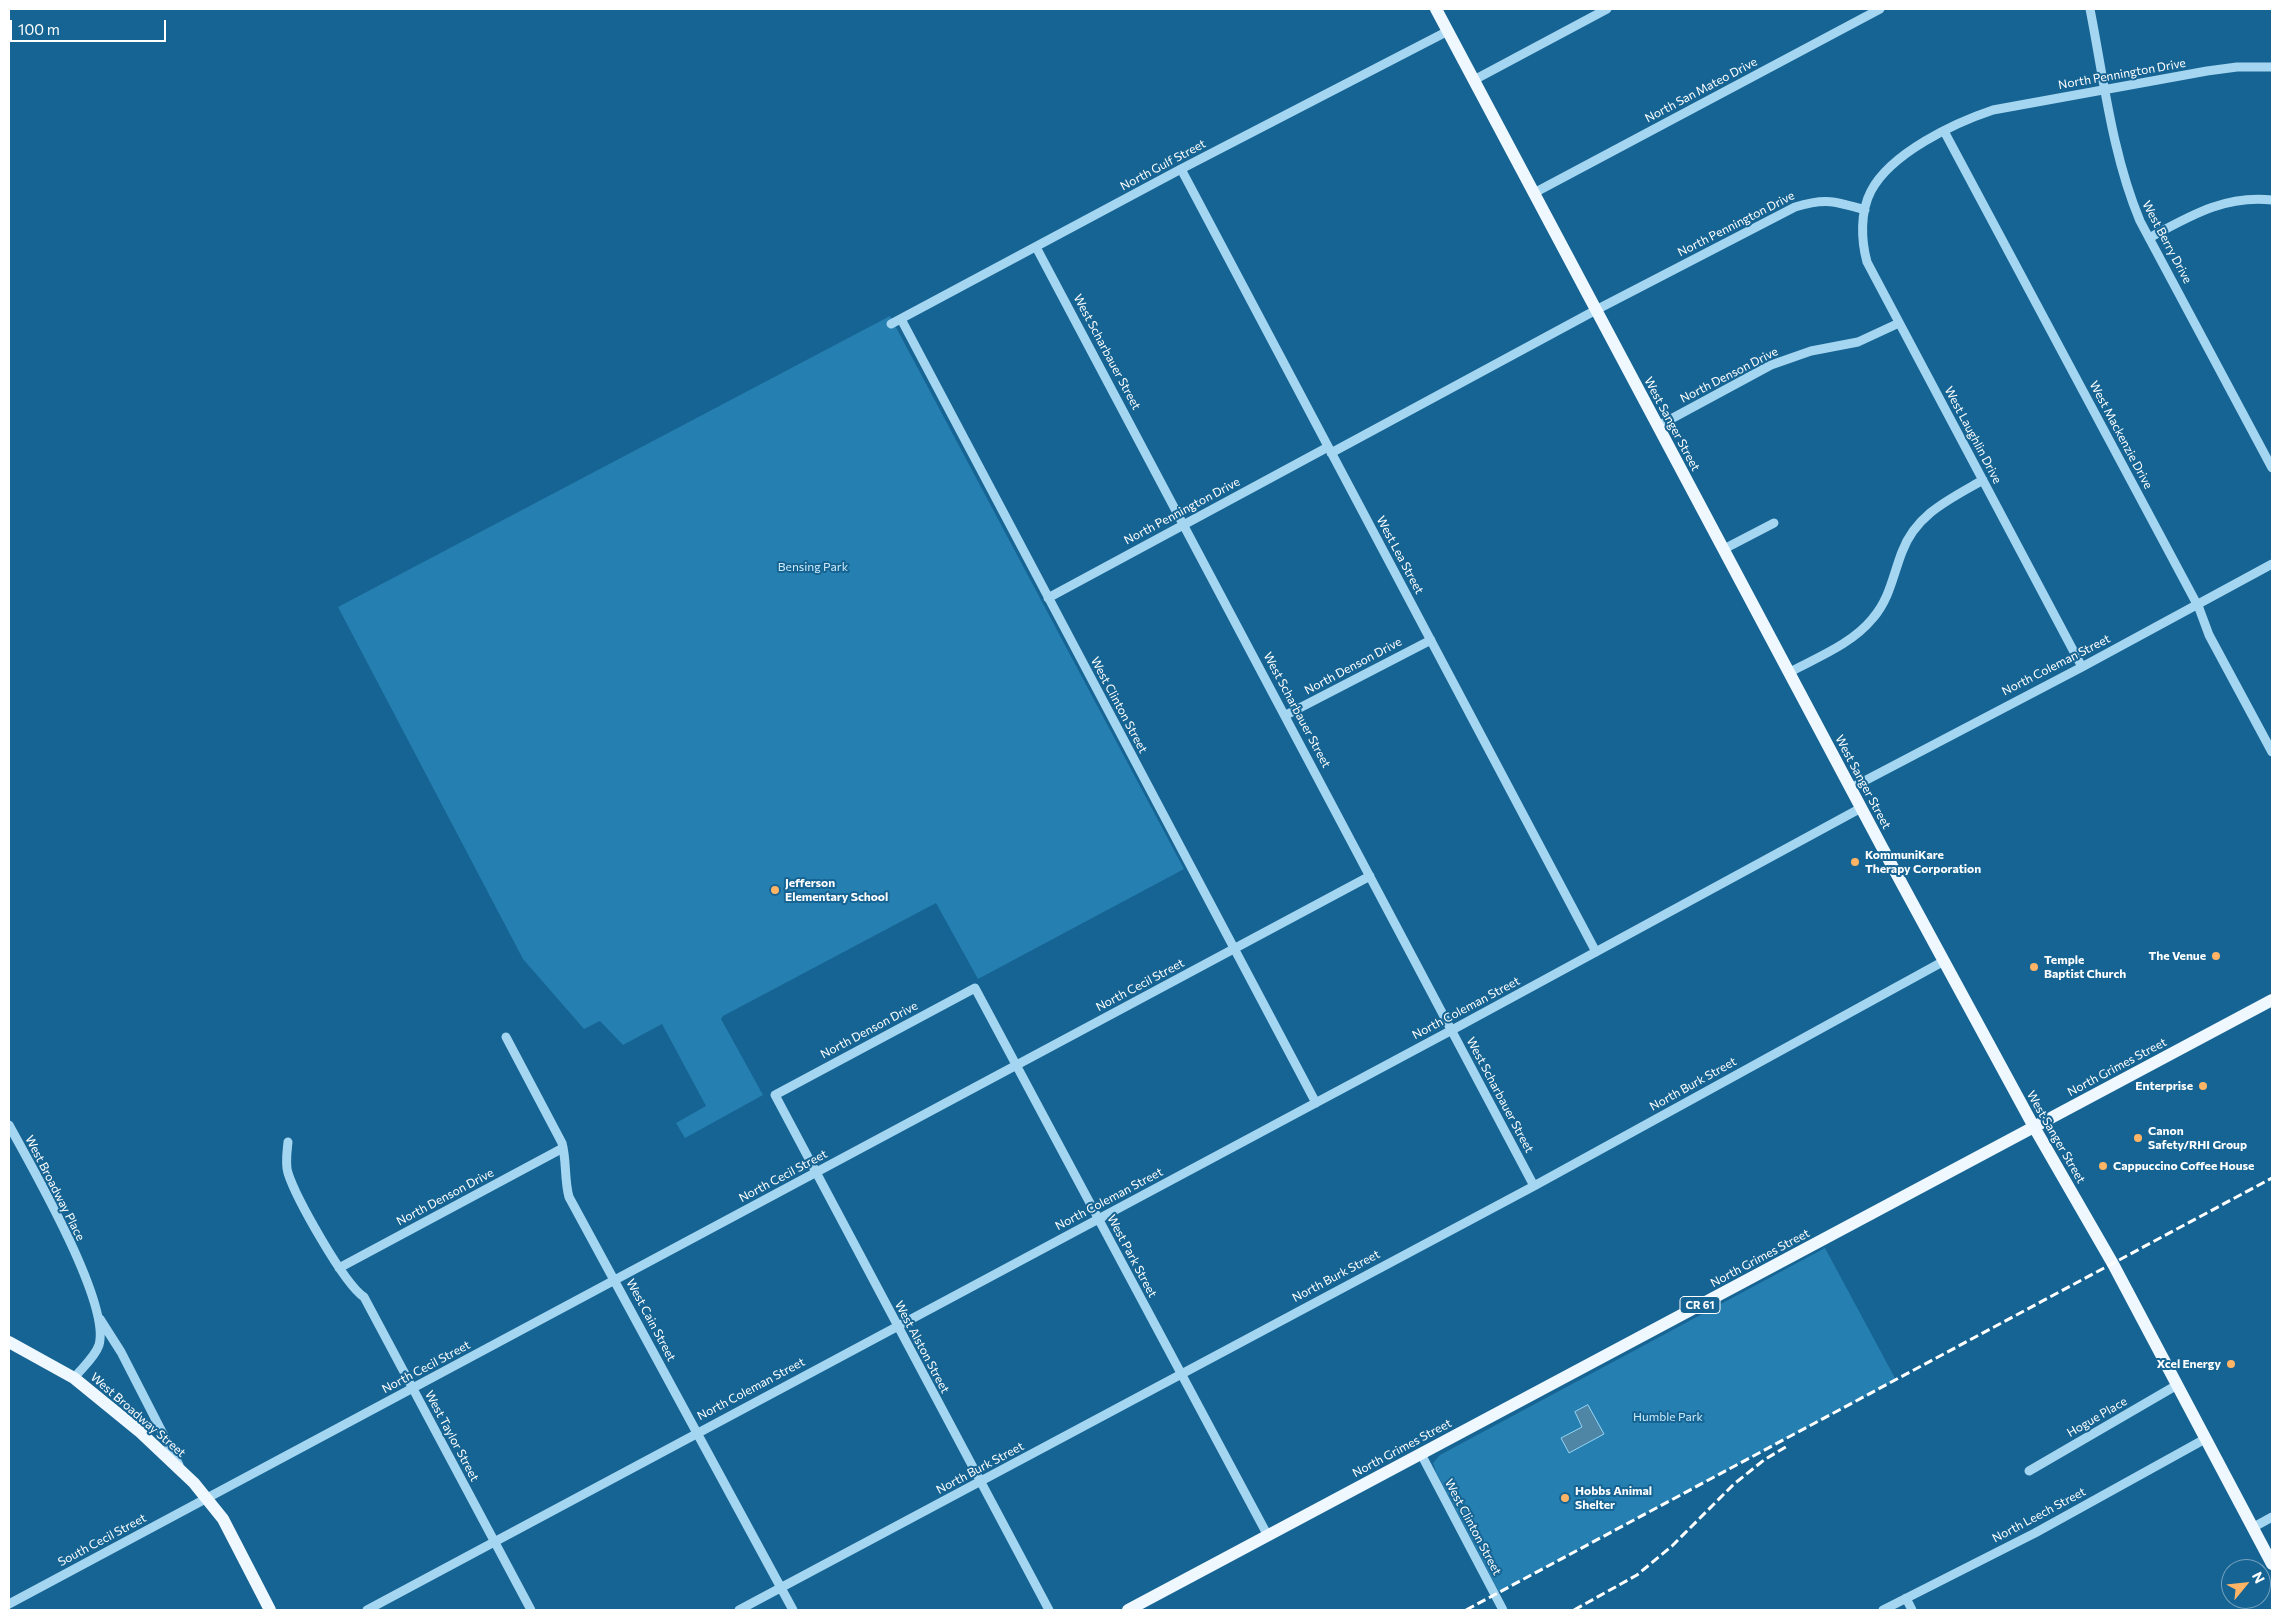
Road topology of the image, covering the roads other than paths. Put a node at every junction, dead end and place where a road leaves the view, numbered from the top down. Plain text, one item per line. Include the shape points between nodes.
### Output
1 (1436, 9) edge
2 (1607, 9) edge
3 (1880, 9) edge
4 (2090, 9) edge
5 (1448, 31) junction
6 (2272, 67) edge
7 (1474, 80) junction
8 (2106, 89) junction
9 (1944, 131) junction
10 (1181, 169) junction
11 (1534, 193) junction
12 (2272, 200) edge
13 (1865, 210) junction
14 (2149, 238) junction
15 (1036, 247) junction
16 (1596, 310) junction
17 (900, 319) junction
18 (1899, 323) junction
19 (891, 324) dead end
20 (1658, 426) junction
21 (1330, 450) junction
22 (2272, 468) edge
23 (1983, 480) junction
24 (1774, 522) dead end
25 (1184, 524) junction
26 (1724, 549) junction
27 (2272, 564) edge
28 (1048, 598) junction
29 (2198, 604) junction
30 (1430, 640) junction
31 (2082, 667) junction
32 (1790, 672) junction
33 (1286, 715) junction
34 (2272, 752) edge
35 (1851, 788) junction
36 (1862, 808) junction
37 (1370, 876) junction
38 (1234, 949) junction
39 (1596, 952) junction
40 (1944, 961) junction
41 (975, 988) joint
42 (2272, 1000) edge
43 (1452, 1030) junction
44 (506, 1037) dead end
45 (1016, 1066) junction
46 (775, 1095) joint
47 (1316, 1103) junction
48 (9, 1125) edge
49 (2034, 1127) junction
50 (288, 1142) dead end
51 (563, 1148) junction
52 (816, 1174) junction
53 (1534, 1186) junction
54 (1098, 1219) junction
55 (339, 1268) junction
56 (615, 1279) junction
57 (100, 1319) junction
58 (897, 1326) junction
59 (9, 1342) edge
60 (1181, 1374) junction
61 (74, 1378) junction
62 (2177, 1385) junction
63 (412, 1388) junction
64 (698, 1432) junction
65 (2205, 1439) junction
66 (1421, 1454) junction
67 (181, 1470) junction
68 (2029, 1470) dead end
69 (980, 1482) junction
70 (207, 1498) junction
71 (2272, 1518) edge
72 (2252, 1528) junction
73 (1268, 1536) junction
74 (494, 1542) junction
75 (2272, 1564) edge
76 (781, 1588) junction
77 (1906, 1598) junction
78 (9, 1604) edge
79 (270, 1610) edge
80 (367, 1610) edge
81 (531, 1610) edge
82 (739, 1610) edge
83 (793, 1610) edge
84 (1049, 1610) edge
85 (1128, 1610) edge
86 (1503, 1610) edge
87 (1883, 1610) edge
88 (1912, 1610) edge

1 - 5 main road, West Sanger Street
2 - 7 street
3 - 11 street, North San Mateo Drive
4 - 8 street, West Berry Drive
5 - 7 main road, West Sanger Street
5 - 10 street, North Gulf Street
6 - 8 street, North Pennington Drive via 2237,67
7 - 11 main road, West Sanger Street
8 - 9 street, North Pennington Drive via 1993,110
8 - 14 street, West Berry Drive via 2122,172
9 - 13 street, North Pennington Drive via 1892,166 1871,191
9 - 29 street, West Mackenzie Drive
10 - 15 street, North Gulf Street
10 - 21 street, West Lea Street
11 - 16 main road, West Sanger Street
12 - 14 street via 2225,202 2187,217
13 - 16 street, North Pennington Drive via 1841,202 1817,200 1795,207
13 - 18 street, West Laughlin Drive via 1863,247 1867,262
14 - 22 street, West Berry Drive
15 - 17 street, North Gulf Street
15 - 25 street, West Scharbauer Street
16 - 20 main road, West Sanger Street
16 - 21 street, North Pennington Drive
17 - 19 street, North Gulf Street
17 - 28 street, West Clinton Street
18 - 20 street, North Denson Drive via 1858,342 1811,351 1771,365
18 - 23 street, West Laughlin Drive
20 - 26 main road, West Sanger Street
21 - 25 street, North Pennington Drive
21 - 30 street, West Lea Street
23 - 31 street, West Laughlin Drive
23 - 32 street via 1940,504 1918,523 1901,553 1886,599 1860,633
24 - 26 street
25 - 28 street, North Pennington Drive
25 - 33 street, West Scharbauer Street
26 - 32 main road, West Sanger Street
27 - 29 street, North Coleman Street
28 - 38 street, West Clinton Street
29 - 31 street, North Coleman Street
29 - 34 street, West Mackenzie Drive via 2209,634
30 - 33 street, North Denson Drive
30 - 39 street, West Lea Street
31 - 35 street, North Coleman Street
32 - 35 main road, West Sanger Street
33 - 37 street, West Scharbauer Street
35 - 36 main road, West Sanger Street
36 - 39 street, North Coleman Street
36 - 40 main road, West Sanger Street
37 - 38 street, North Cecil Street
37 - 43 street, West Scharbauer Street
38 - 45 street, North Cecil Street
38 - 47 street, West Clinton Street
39 - 43 street, North Coleman Street
40 - 49 main road, West Sanger Street
40 - 53 street, North Burk Street
41 - 45 street, West Park Street
41 - 46 street, North Denson Drive
42 - 49 main road, North Grimes Street / CR 61
43 - 47 street, North Coleman Street
43 - 53 street, West Scharbauer Street
44 - 51 street, West Cain Street
45 - 52 street, North Cecil Street
45 - 54 street, West Park Street
46 - 52 street, West Alston Street
47 - 54 street, North Coleman Street
48 - 57 street, West Broadway Place via 67,1235
49 - 62 main road, West Sanger Street
49 - 66 main road, North Grimes Street / CR 61
50 - 55 street, West Taylor Street via 288,1172
51 - 55 street, North Denson Drive
51 - 56 street, West Cain Street via 569,1197
52 - 56 street, North Cecil Street
52 - 58 street, West Alston Street
53 - 60 street, North Burk Street
54 - 58 street, North Coleman Street
54 - 60 street, West Park Street
55 - 63 street, West Taylor Street via 355,1291 364,1297
56 - 63 street, North Cecil Street
56 - 64 street, West Cain Street
57 - 61 street, West Broadway Place via 99,1344
57 - 67 street, West Broadway Place
58 - 64 street, North Coleman Street
58 - 69 street, West Alston Street
59 - 61 main road, West Broadway Street
60 - 69 street, North Burk Street
60 - 73 street, West Park Street
61 - 67 main road, West Broadway Street
62 - 65 main road, West Sanger Street
62 - 68 street, Hogue Place
63 - 70 street, North Cecil Street
63 - 74 street, West Taylor Street
64 - 74 street, North Coleman Street
64 - 76 street, West Cain Street
65 - 72 main road, West Sanger Street
65 - 77 street, North Leech Street via 2035,1533
66 - 73 main road, North Grimes Street / CR 61
66 - 86 street, West Clinton Street
67 - 70 main road, West Broadway Street
69 - 76 street, North Burk Street
69 - 84 street, West Alston Street
70 - 78 street, South Cecil Street
70 - 79 main road, West Broadway Street via 223,1519
71 - 72 street
72 - 75 main road, West Sanger Street
73 - 85 main road, North Grimes Street / CR 61
74 - 80 street, North Coleman Street
74 - 81 street, West Taylor Street
76 - 82 street, North Burk Street
76 - 83 street, West Cain Street
77 - 87 street, North Leech Street
77 - 88 street

